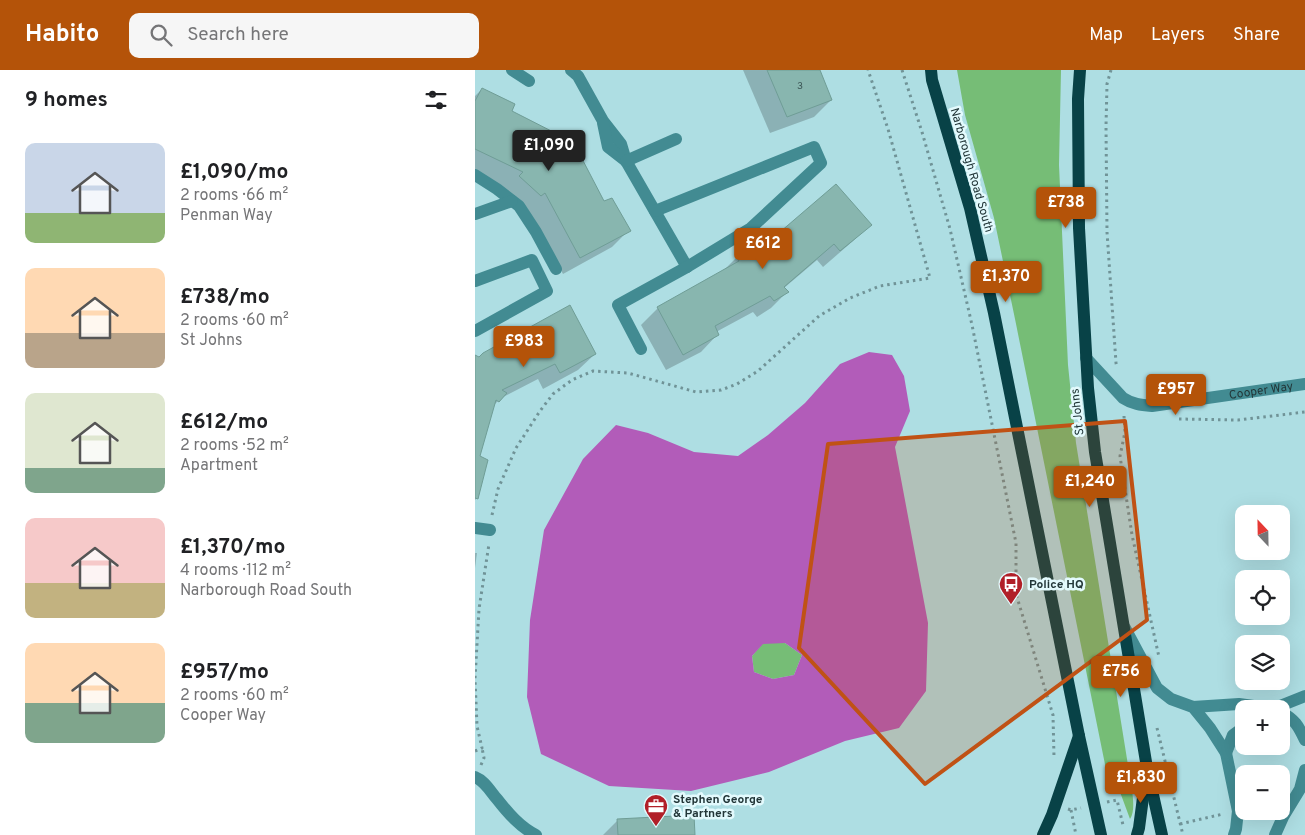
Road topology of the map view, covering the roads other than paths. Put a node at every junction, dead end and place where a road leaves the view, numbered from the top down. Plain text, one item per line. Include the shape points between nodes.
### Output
1 (513, 70) edge
2 (1081, 70) edge
3 (579, 72) edge
4 (930, 73) edge
5 (529, 81) dead end
6 (676, 139) dead end
7 (626, 161) junction
8 (475, 175) edge
9 (512, 201) junction
10 (655, 211) junction
11 (475, 214) edge
12 (687, 267) junction
13 (556, 270) dead end
14 (475, 281) edge
15 (475, 331) edge
16 (641, 349) dead end
17 (1086, 358) junction
18 (1300, 385) edge
19 (475, 528) edge
20 (490, 530) road end
21 (1123, 625) junction
22 (1305, 696) edge
23 (1290, 702) edge
24 (1235, 704) edge
25 (1193, 707) junction
26 (1290, 717) edge
27 (1235, 734) edge
28 (1079, 736) junction
29 (1305, 740) edge
30 (1226, 753) junction
31 (1147, 768) junction
32 (1305, 770) edge
33 (475, 776) edge
34 (536, 835) edge
35 (1043, 835) edge
36 (1101, 835) edge
37 (1137, 835) edge
38 (1162, 835) edge
39 (1234, 835) edge
40 (1275, 835) edge

1 - 5 street
2 - 17 main road, St Johns via 1078,99 1079,192
3 - 7 street via 603,121 608,147
4 - 28 main road, Narborough Road South via 970,208 994,314
6 - 7 street
7 - 10 street
8 - 9 street
9 - 11 street
9 - 13 street via 536,232
10 - 12 street
10 - 12 street via 814,147 821,162 814,169 751,228
12 - 16 street via 618,305
14 - 15 street via 532,260 547,291
17 - 18 street, Cooper Way via 1123,398 1137,405 1152,406
17 - 21 main road, St Johns via 1095,452
19 - 20 street
21 - 25 street via 1157,688 1171,699
21 - 31 main road, St Johns
22 - 23 street
24 - 25 street
25 - 30 street
26 - 29 street
27 - 30 street
28 - 35 main road
28 - 36 main road, Narborough Road South
30 - 39 street via 1238,811
31 - 37 main road
31 - 38 main road, St Johns
32 - 40 street via 1300,790
33 - 34 street via 482,780 507,812

